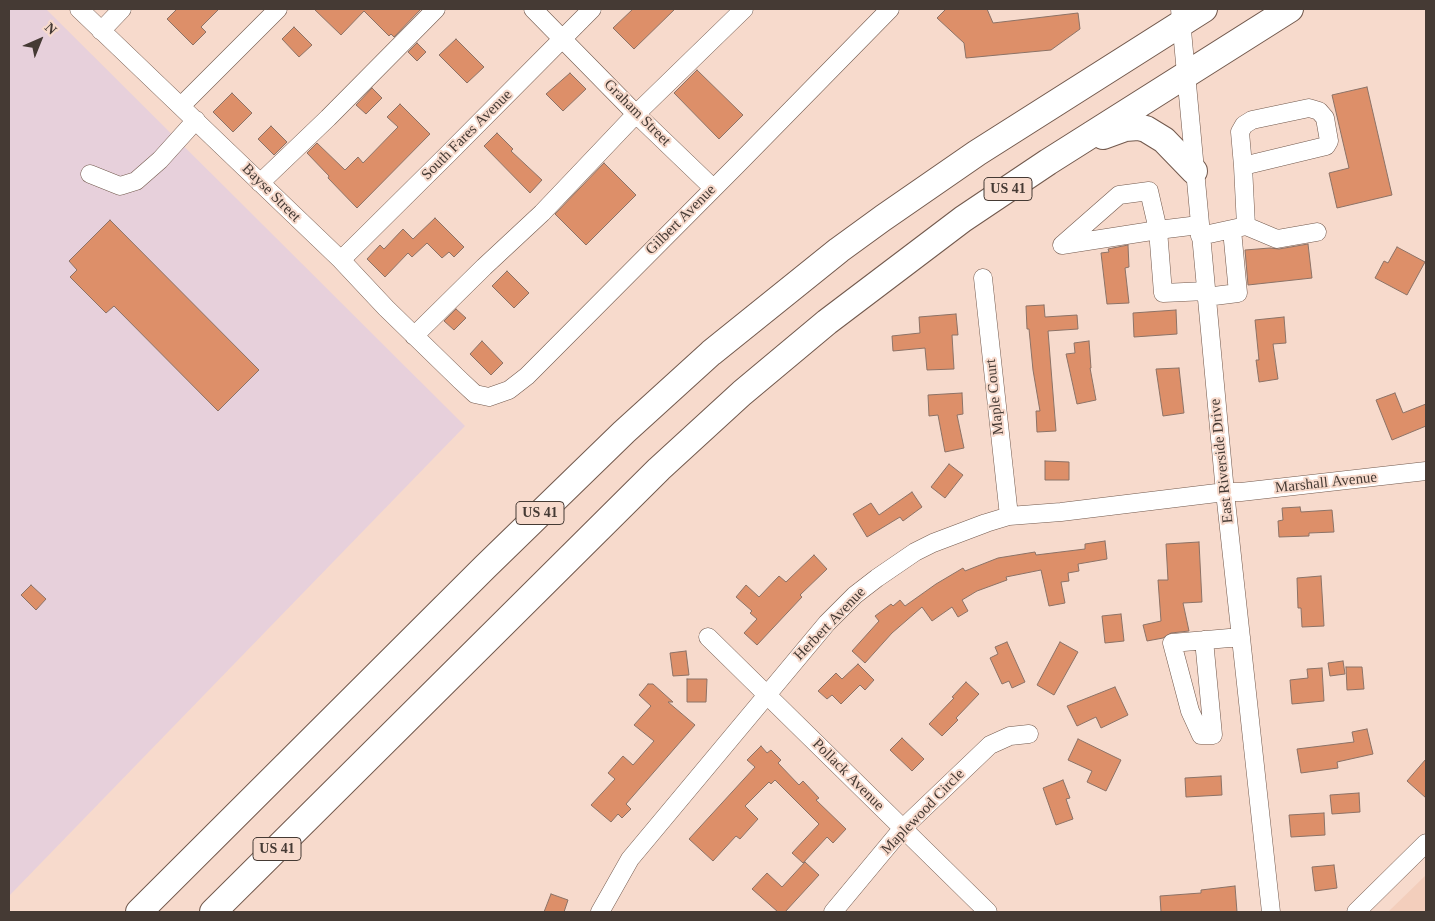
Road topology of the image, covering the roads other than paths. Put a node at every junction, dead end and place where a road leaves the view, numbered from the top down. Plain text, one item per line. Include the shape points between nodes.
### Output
1 (79, 9) edge
2 (122, 9) edge
3 (278, 9) edge
4 (436, 9) edge
5 (533, 9) edge
6 (592, 9) edge
7 (744, 9) edge
8 (1204, 9) edge
9 (1290, 9) edge
10 (886, 10) edge
11 (1180, 16) edge
12 (101, 31) junction
13 (562, 38) junction
14 (1187, 75) junction
15 (181, 106) junction
16 (636, 114) junction
17 (196, 120) junction
18 (1048, 162) junction
19 (1243, 166) junction
20 (1194, 171) junction
21 (90, 174) dead end
22 (260, 183) junction
23 (713, 188) junction
24 (1239, 228) junction
25 (1158, 230) junction
26 (1200, 231) junction
27 (1317, 232) dead end
28 (340, 260) junction
29 (983, 278) dead end
30 (1206, 294) junction
31 (414, 336) junction
32 (460, 380) joint
33 (1426, 471) edge
34 (1225, 492) junction
35 (1009, 516) junction
36 (708, 637) dead end
37 (1241, 637) junction
38 (1204, 640) junction
39 (766, 695) junction
40 (1029, 734) dead end
41 (341, 785) junction
42 (902, 829) junction
43 (1426, 843) edge
44 (139, 912) edge
45 (213, 912) edge
46 (226, 912) edge
47 (600, 912) edge
48 (833, 912) edge
49 (988, 912) edge
50 (1271, 912) edge
51 (1356, 912) edge

1 - 12 street, Bayse Street
2 - 12 street
3 - 15 street
4 - 22 street
5 - 13 street, Graham Street
6 - 13 street, South Fares Avenue
7 - 16 street
8 - 11 highway, US 41
9 - 14 highway, US 41
10 - 23 street, Gilbert Avenue
11 - 14 street, East Riverside Drive
11 - 44 highway, US 41 via 884,218 711,353 492,560
12 - 15 street, Bayse Street
13 - 16 street, Graham Street
13 - 28 street, South Fares Avenue
14 - 18 highway, US 41
14 - 20 street, East Riverside Drive
15 - 17 street, Bayse Street
16 - 23 street, Graham Street
16 - 31 street via 542,213
17 - 21 street via 136,182 120,186
17 - 22 street, Bayse Street
18 - 20 highway via 1110,132 1138,127 1164,140
18 - 41 highway, US 41 via 890,273 735,400 659,469
19 - 19 street via 1326,146 1329,141 1325,118 1319,111 1309,108 1244,124 1240,132
19 - 24 street
20 - 26 street, East Riverside Drive
22 - 28 street, Bayse Street
23 - 32 street, Gilbert Avenue via 545,358 509,390 489,397 475,394
24 - 26 street
24 - 27 street via 1277,238
24 - 30 street via 1238,293
25 - 25 street via 1110,238 1062,245 1119,195 1149,191
25 - 26 street
25 - 30 street via 1163,293
26 - 30 street, East Riverside Drive
28 - 31 street, Bayse Street
29 - 35 street, Maple Court
30 - 34 street, East Riverside Drive
31 - 32 street, Bayse Street
33 - 34 street, Marshall Avenue
34 - 35 street, Herbert Avenue
34 - 37 street, East Riverside Drive
35 - 39 street, Herbert Avenue via 933,543 877,578 827,624
36 - 39 street, Pollack Avenue
37 - 38 street
37 - 50 street, East Riverside Drive
38 - 38 street via 1172,643 1190,711 1201,735 1213,735
39 - 42 street, Pollack Avenue
39 - 47 street, Herbert Avenue via 630,859
40 - 42 street, Maplewood Circle via 1010,736 990,746
41 - 45 highway, US 41
41 - 46 highway
42 - 48 street, Maplewood Circle
42 - 49 street, Pollack Avenue
43 - 51 street

